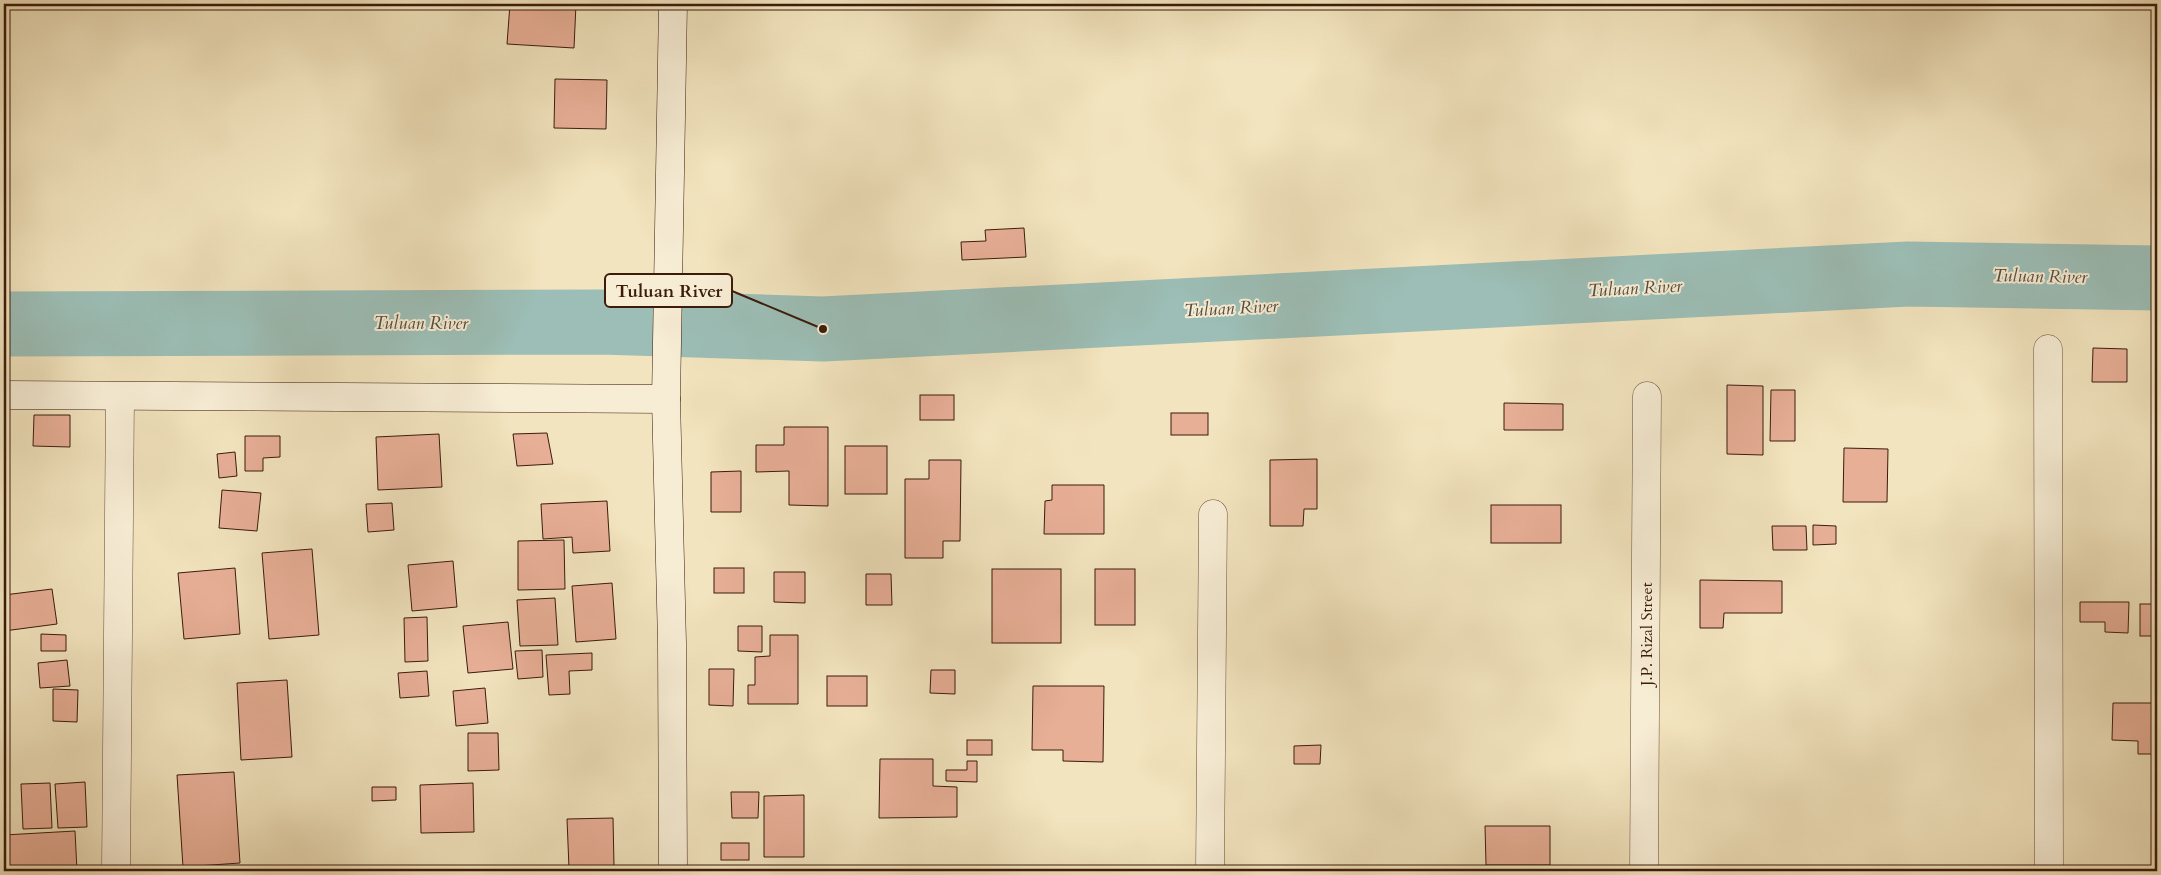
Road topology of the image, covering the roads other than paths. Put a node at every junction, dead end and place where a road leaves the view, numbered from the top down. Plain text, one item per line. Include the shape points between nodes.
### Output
1 (673, 4) edge
2 (2048, 348) dead end
3 (4, 396) edge
4 (1647, 396) dead end
5 (120, 397) junction
6 (666, 399) junction
7 (1213, 514) dead end
8 (116, 871) edge
9 (673, 871) edge
10 (1210, 871) edge
11 (1644, 871) edge
12 (2049, 871) edge

1 - 6 street
2 - 12 street
3 - 5 street
4 - 11 street, J.P. Rizal Street
5 - 6 street
5 - 8 street
6 - 9 street
7 - 10 street

